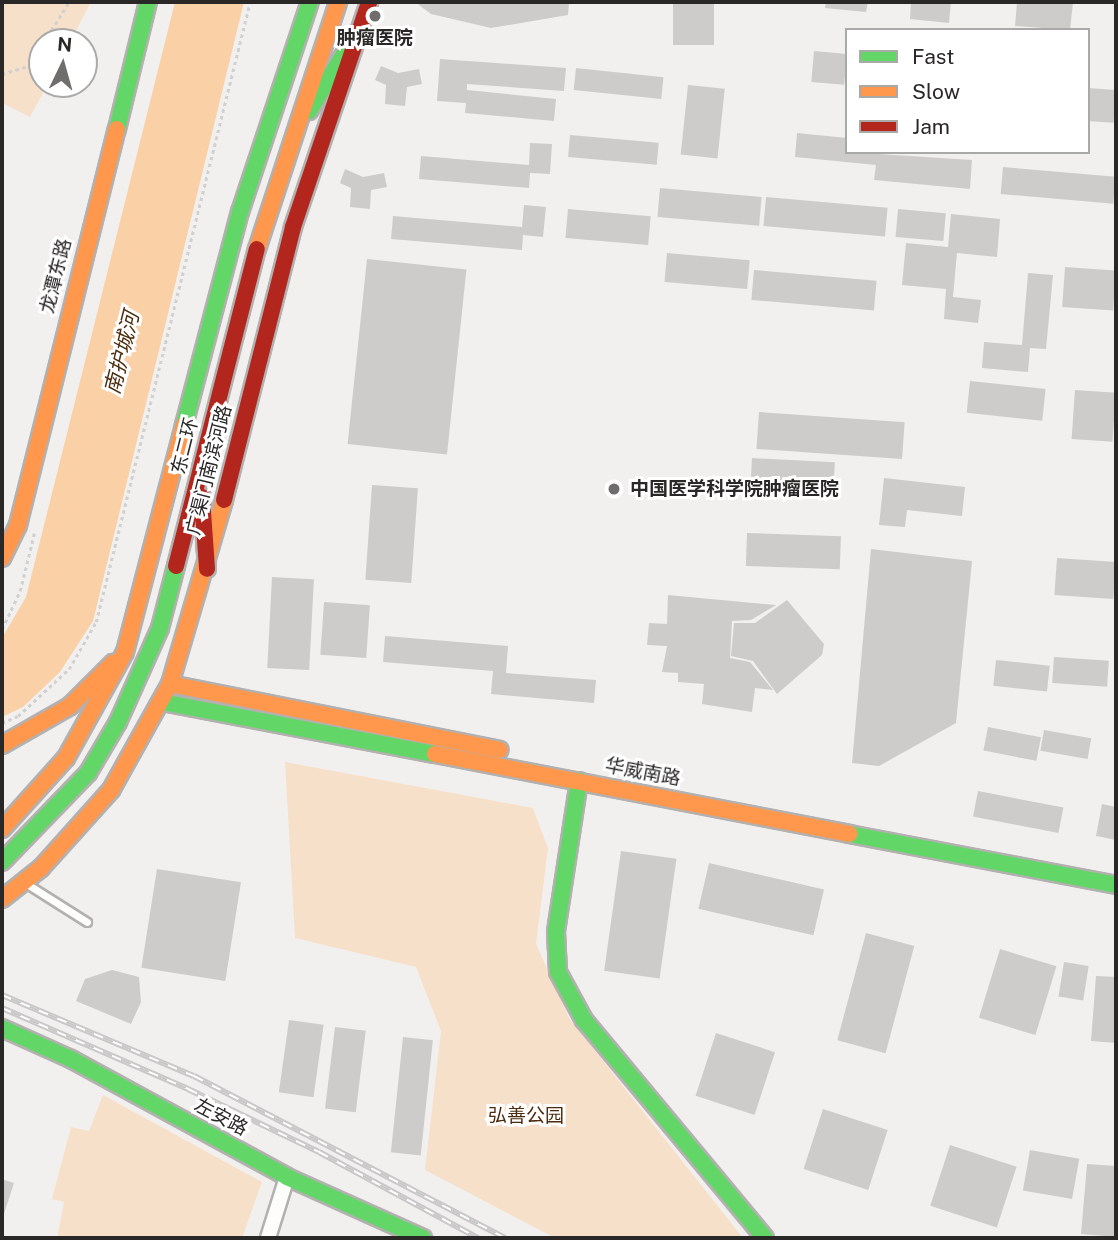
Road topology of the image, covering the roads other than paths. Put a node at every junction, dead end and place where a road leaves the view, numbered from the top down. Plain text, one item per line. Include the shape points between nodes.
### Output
1 (148, 2) edge
2 (310, 2) edge
3 (338, 2) edge
4 (369, 2) edge
5 (356, 36) junction
6 (286, 148) junction
7 (201, 471) junction
8 (2, 558) edge
9 (207, 569) junction
10 (125, 652) junction
11 (170, 684) junction
12 (162, 702) junction
13 (2, 745) edge
14 (579, 781) junction
15 (2, 829) edge
16 (2, 862) edge
17 (1116, 873) edge
18 (23, 882) junction
19 (1116, 885) edge
20 (2, 899) edge
21 (87, 922) dead end
22 (2, 1028) edge
23 (287, 1177) junction
24 (268, 1238) edge
25 (423, 1238) edge
26 (765, 1238) edge

1 - 8 main road, 龙潭东路 via 18,525
2 - 10 main road, 东二环 via 233,239
3 - 6 main road, 东二环
4 - 5 main road, 广渠门南滨河路
5 - 6 main road
5 - 9 main road, 广渠门南滨河路 via 314,157 271,306
6 - 7 main road, 东二环
7 - 9 main road
7 - 16 main road, 东二环 via 160,628 118,722 88,773
9 - 11 main road, 广渠门南滨河路
10 - 13 main road via 70,706
10 - 15 main road, 东二环 via 66,758
11 - 12 main road, 广渠门南滨河路
11 - 17 main road, 华威南路
12 - 14 main road, 华威南路
12 - 18 main road, 广渠门南滨河路 via 111,790
14 - 19 main road, 华威南路
14 - 26 main road via 555,932 558,972 584,1020
18 - 20 main road, 广渠门南滨河路
18 - 21 lane
22 - 23 main road, 左安路 via 71,1059
23 - 24 street
23 - 25 main road, 左安路

